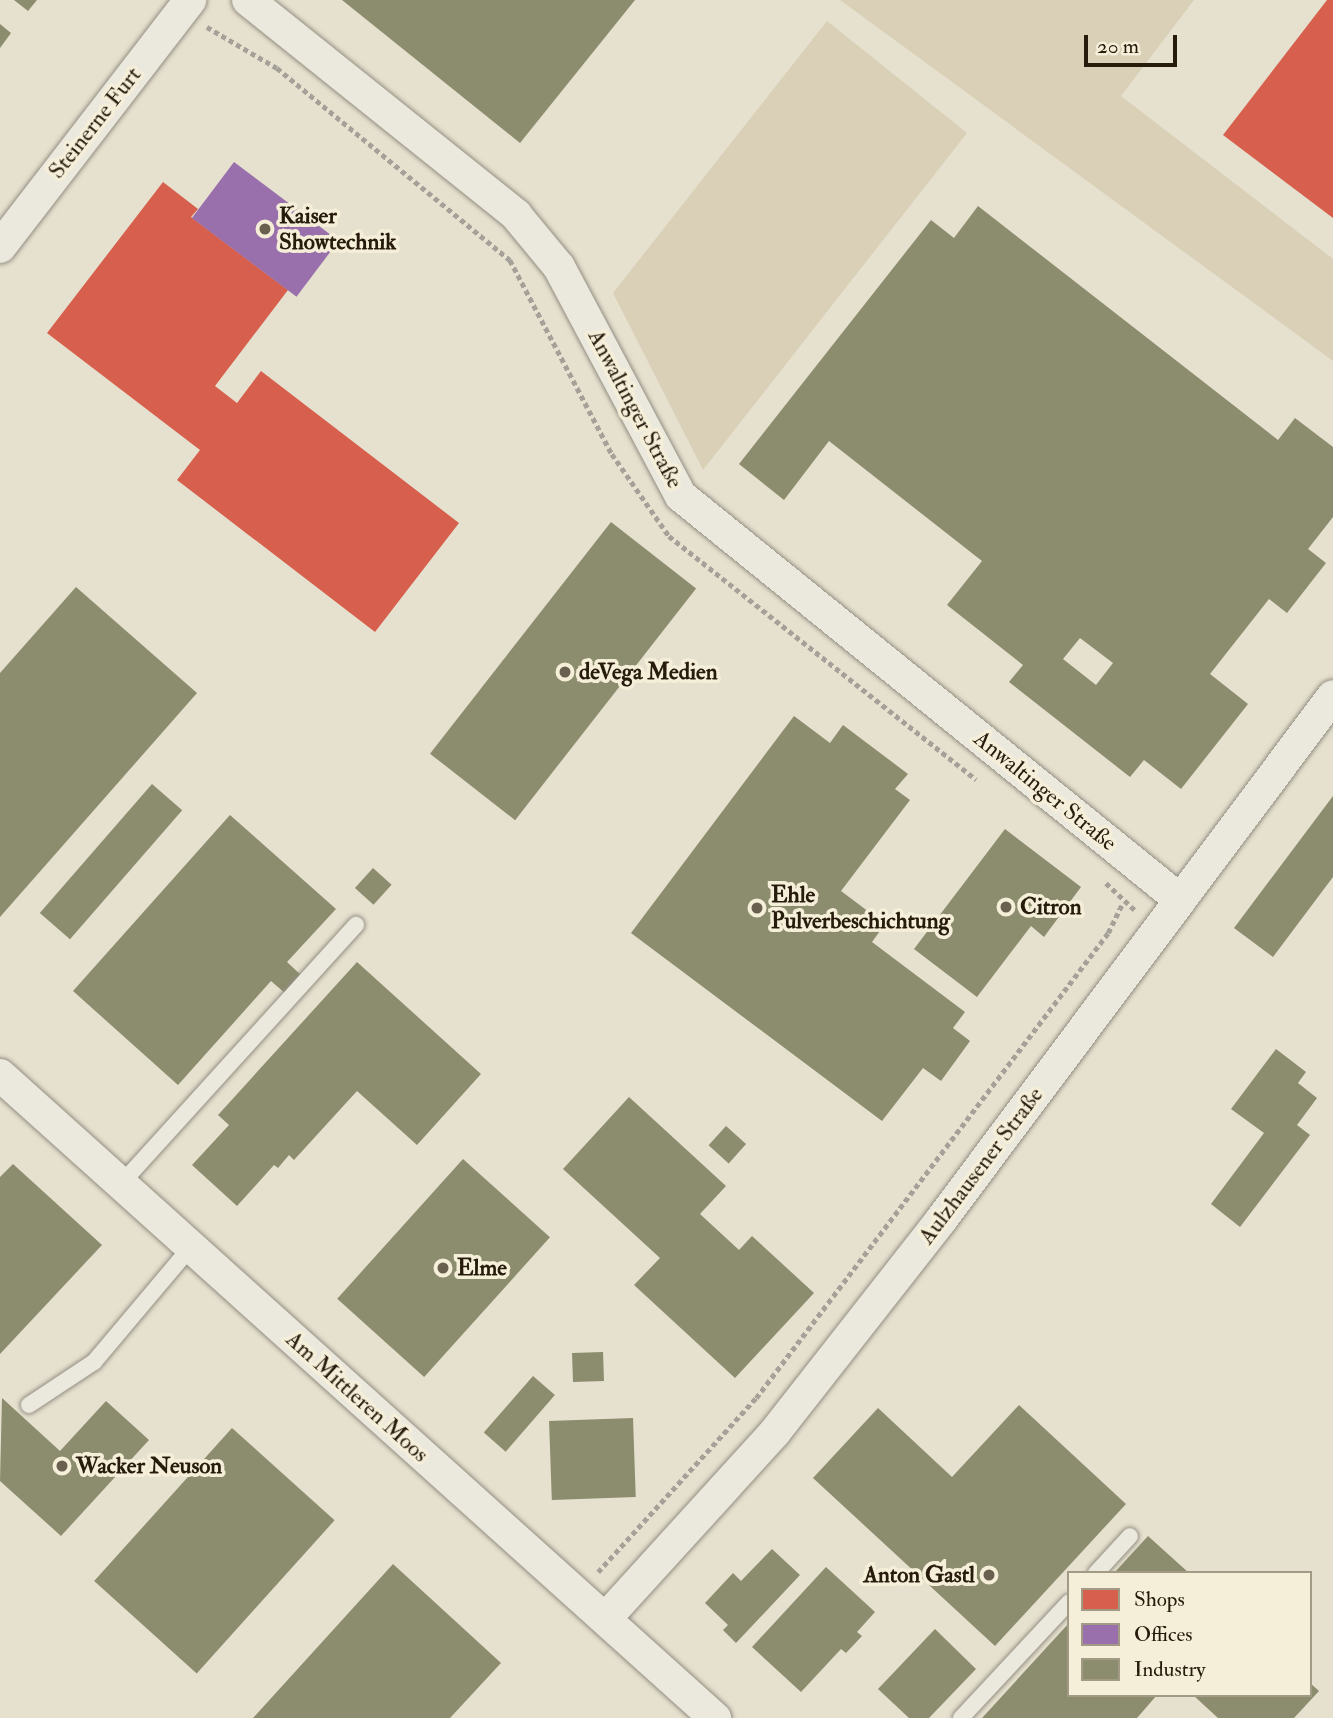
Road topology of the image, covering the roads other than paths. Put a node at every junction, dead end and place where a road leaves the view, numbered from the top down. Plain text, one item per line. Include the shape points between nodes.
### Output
1 (190, 0) edge
2 (248, 0) edge
3 (0, 247) edge
4 (1333, 696) edge
5 (1179, 900) junction
6 (356, 925) dead end
7 (0, 1074) edge
8 (121, 1184) junction
9 (191, 1247) junction
10 (29, 1405) dead end
11 (1130, 1536) dead end
12 (1098, 1571) edge
13 (1067, 1604) edge
14 (607, 1618) junction
15 (715, 1718) edge
16 (961, 1718) edge

1 - 3 street, Steinerne Furt
2 - 5 street, Anwaltinger Straße via 516,215 559,267 681,496
4 - 5 street, Aulzhausener Straße
5 - 14 street, Aulzhausener Straße via 941,1220 775,1432
6 - 8 lane
7 - 8 street, Am Mittleren Moos
8 - 9 street, Am Mittleren Moos
9 - 10 lane via 94,1362
9 - 14 street, Am Mittleren Moos
11 - 12 lane
13 - 16 lane
14 - 15 street, Am Mittleren Moos

